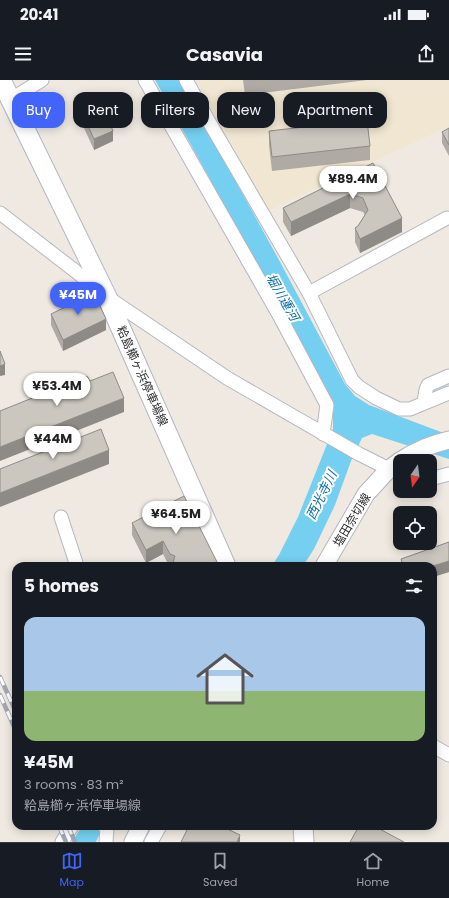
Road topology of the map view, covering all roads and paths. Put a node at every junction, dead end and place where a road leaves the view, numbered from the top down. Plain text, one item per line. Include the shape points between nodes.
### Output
1 (0, 80) edge
2 (42, 80) edge
3 (145, 80) edge
4 (186, 80) edge
5 (10, 100) junction
6 (0, 213) edge
7 (447, 218) dead end
8 (309, 293) junction
9 (107, 297) junction
10 (449, 376) edge
11 (449, 393) edge
12 (449, 401) edge
13 (424, 402) junction
14 (323, 434) junction
15 (449, 440) edge
16 (414, 454) edge
17 (393, 461) edge
18 (393, 469) edge
19 (449, 474) edge
20 (437, 477) edge
21 (61, 517) dead end
22 (76, 562) edge
23 (224, 562) edge
24 (330, 562) edge
25 (437, 748) edge
26 (449, 755) edge
27 (70, 830) edge
28 (106, 830) edge
29 (139, 830) edge
30 (158, 830) edge
31 (304, 830) edge
32 (62, 842) edge
33 (106, 842) edge
34 (133, 842) edge
35 (151, 842) edge
36 (304, 842) edge

1 - 5 main road, 粭島櫛ヶ浜停車場線
2 - 5 street
3 - 14 street via 280,315 327,405
4 - 8 street
5 - 9 main road, 粭島櫛ヶ浜停車場線
6 - 9 street
7 - 8 street
8 - 13 street via 352,380 359,387 399,409 410,409
9 - 14 street via 227,378
9 - 23 main road, 粭島櫛ヶ浜停車場線
10 - 13 street via 428,385
11 - 13 street
12 - 13 street
14 - 17 street via 359,454
15 - 16 street, 塩田奈切線 via 425,447
18 - 24 street, 塩田奈切線 via 366,494
19 - 20 street
21 - 22 street
25 - 26 street
27 - 32 street
28 - 33 street
29 - 34 street
30 - 35 street
31 - 36 main road

